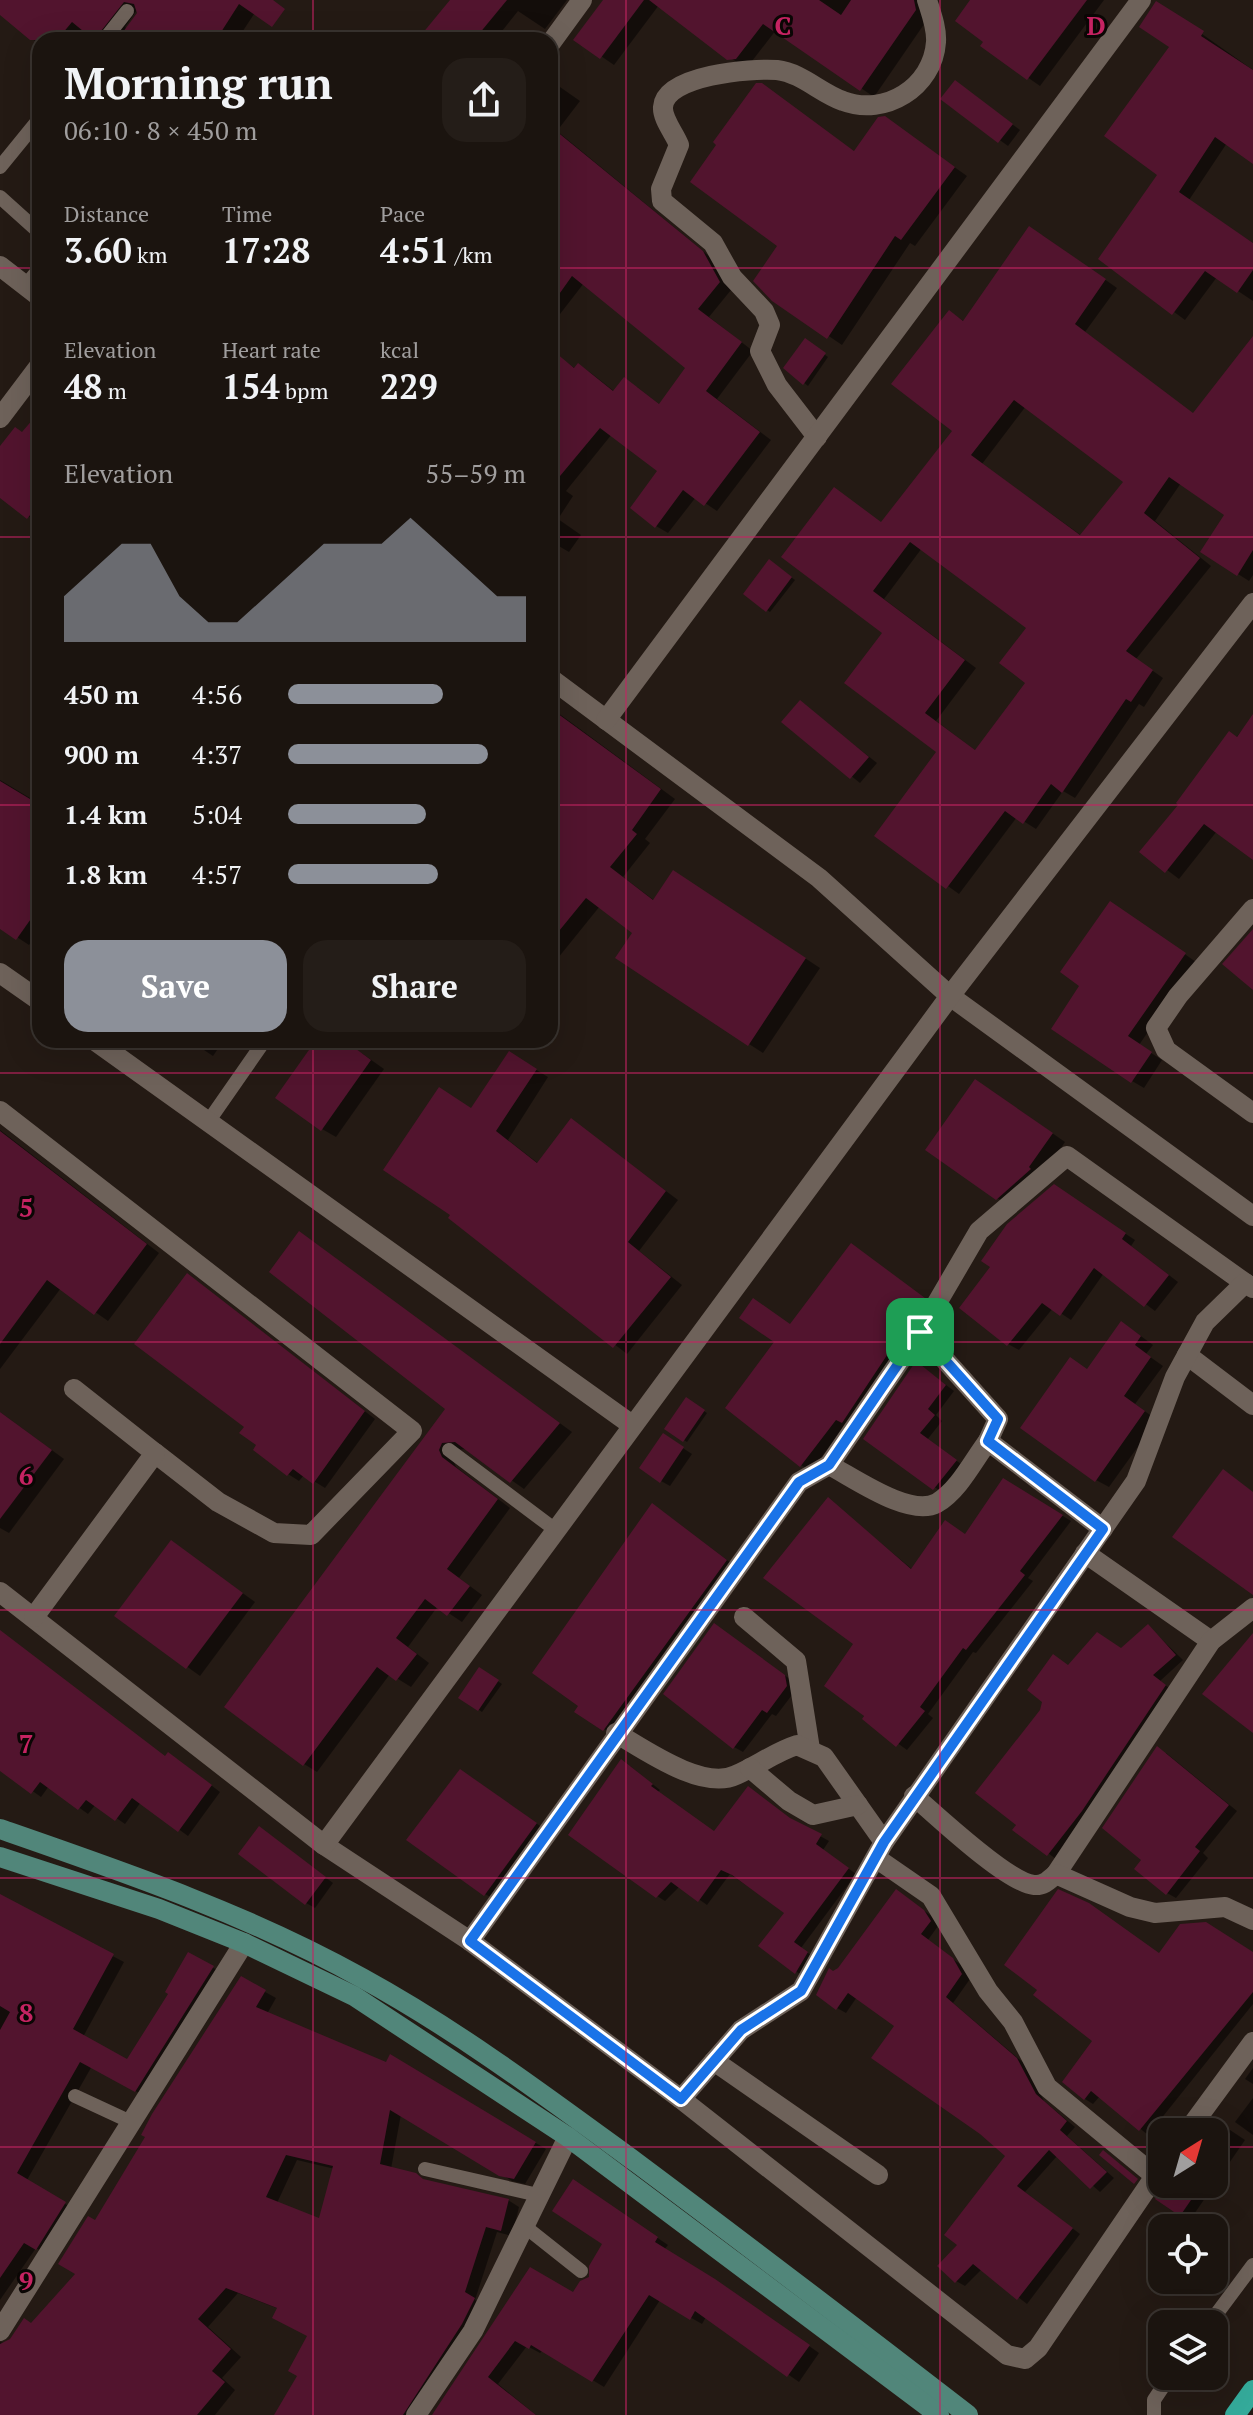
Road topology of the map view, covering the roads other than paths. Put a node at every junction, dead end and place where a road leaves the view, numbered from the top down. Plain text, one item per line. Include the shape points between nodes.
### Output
1 (582, 0) edge
2 (927, 0) edge
3 (1141, 0) edge
4 (127, 11) dead end
5 (110, 32) edge
6 (558, 33) edge
7 (32, 128) edge
8 (0, 167) edge
9 (0, 197) edge
10 (32, 226) edge
11 (0, 266) edge
12 (32, 290) edge
13 (32, 376) edge
14 (0, 418) edge
15 (817, 437) junction
16 (1253, 603) edge
17 (558, 684) edge
18 (606, 720) junction
19 (1253, 909) edge
20 (0, 973) edge
21 (32, 992) edge
22 (950, 996) junction
23 (105, 1048) edge
24 (259, 1048) edge
25 (0, 1111) edge
26 (1253, 1113) edge
27 (208, 1122) junction
28 (1253, 1216) edge
29 (1249, 1285) edge
30 (920, 1332) junction
31 (1187, 1355) junction
32 (74, 1389) dead end
33 (1253, 1405) edge
34 (632, 1425) junction
35 (988, 1441) junction
36 (449, 1450) dead end
37 (155, 1453) junction
38 (829, 1465) junction
39 (1103, 1529) junction
40 (557, 1531) junction
41 (1085, 1553) junction
42 (0, 1592) edge
43 (1253, 1608) edge
44 (34, 1617) junction
45 (744, 1617) dead end
46 (1211, 1641) junction
47 (616, 1733) junction
48 (810, 1749) junction
49 (750, 1768) junction
50 (914, 1796) junction
51 (858, 1805) junction
52 (0, 1829) edge
53 (324, 1845) junction
54 (880, 1850) junction
55 (0, 1857) edge
56 (1056, 1874) junction
57 (1253, 1920) edge
58 (470, 1941) junction
59 (244, 1943) junction
60 (1253, 2042) edge
61 (714, 2061) junction
62 (75, 2096) dead end
63 (681, 2099) junction
64 (1197, 2118) edge
65 (131, 2122) junction
66 (568, 2137) junction
67 (1148, 2163) edge
68 (425, 2169) dead end
69 (878, 2175) dead end
70 (1148, 2186) edge
71 (538, 2195) junction
72 (523, 2225) junction
73 (1253, 2265) edge
74 (581, 2271) dead end
75 (1219, 2310) edge
76 (0, 2331) edge
77 (1161, 2390) edge
78 (1253, 2390) edge
79 (416, 2415) edge
80 (939, 2415) edge
81 (968, 2415) edge
82 (1154, 2415) edge
83 (1235, 2415) edge

1 - 6 street
2 - 15 street via 936,40 931,64 916,87 892,102 844,102 777,70 690,80 667,94 663,104 679,145 661,189 662,201 713,243 732,277 764,311 770,325 760,351 766,367
3 - 15 street
4 - 5 lane
7 - 8 lane
9 - 10 lane
11 - 12 street
13 - 14 street
15 - 18 street
16 - 22 street
17 - 18 street
18 - 22 street via 819,878
19 - 26 street via 1156,1028 1166,1050
20 - 21 street
22 - 28 street
22 - 34 street
23 - 27 street
24 - 27 lane
25 - 37 street via 412,1431 311,1535 274,1533 218,1502
27 - 34 street
29 - 30 street via 1067,1156 979,1231
29 - 31 street via 1205,1322
30 - 35 street via 998,1419
30 - 38 street
31 - 33 street
31 - 39 street via 1136,1481
32 - 37 street
34 - 40 street
35 - 38 street via 934,1505 907,1506
35 - 39 street
36 - 40 lane
37 - 44 street
38 - 47 street via 799,1482
39 - 41 street
40 - 53 street
41 - 46 street
41 - 50 street
42 - 44 street
43 - 46 street
44 - 53 street
45 - 48 street via 796,1661
46 - 56 street
47 - 49 street via 707,1779 732,1778
47 - 58 street
48 - 49 street via 797,1745 781,1750
48 - 51 street via 824,1757
49 - 51 street via 813,1815
50 - 54 street
50 - 56 street via 1025,1883 1038,1886
51 - 54 street
52 - 81 street via 256,1923 450,2030 576,2118
53 - 58 street
54 - 61 street via 801,1991 741,2030
54 - 67 street via 931,1896 988,1991 1013,2022 1047,2087
55 - 59 street
56 - 57 street via 1155,1913 1225,1907
58 - 63 street
59 - 65 street
59 - 66 street via 354,1996
60 - 64 street
61 - 63 street
61 - 69 street
62 - 65 lane
63 - 70 street via 1007,2355 1025,2359 1038,2348
65 - 76 street
66 - 71 street
66 - 80 street
68 - 71 lane
71 - 72 street
72 - 74 lane
72 - 79 street via 473,2331
73 - 75 lane
77 - 82 lane
78 - 83 main road

